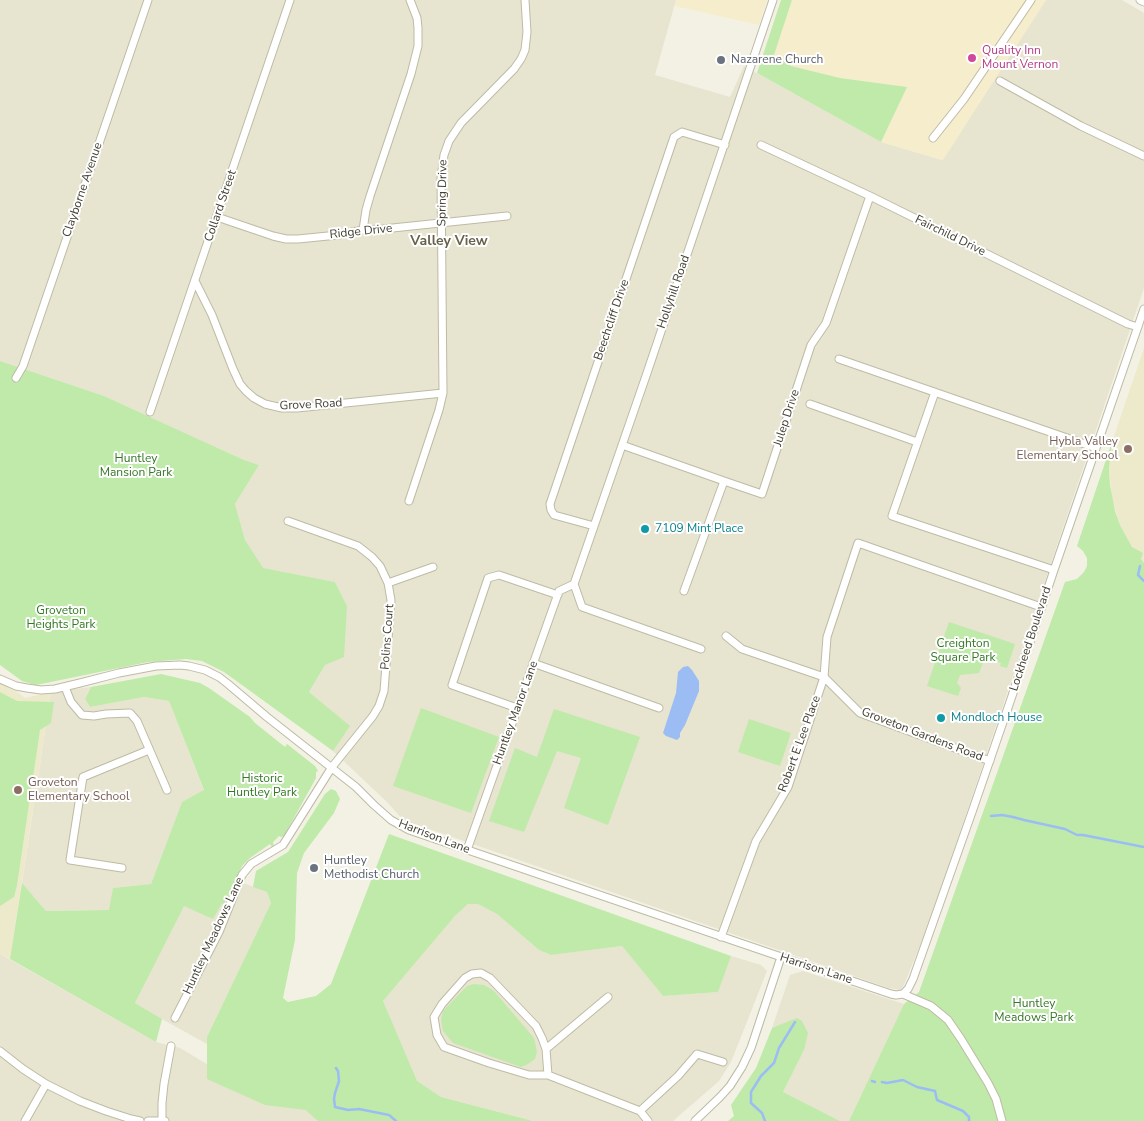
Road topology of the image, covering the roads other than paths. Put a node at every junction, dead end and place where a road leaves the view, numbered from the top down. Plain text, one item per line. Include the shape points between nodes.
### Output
1 (148, 0) edge
2 (290, 0) edge
3 (410, 0) edge
4 (524, 0) edge
5 (773, 0) edge
6 (1030, 0) edge
7 (1140, 0) edge
8 (1144, 2) edge
9 (1000, 81) dead end
10 (933, 138) dead end
11 (724, 145) junction
12 (761, 145) dead end
13 (1144, 156) edge
14 (870, 196) junction
15 (507, 216) dead end
16 (217, 217) junction
17 (442, 223) junction
18 (364, 230) junction
19 (195, 281) junction
20 (1144, 310) edge
21 (1138, 327) junction
22 (839, 358) dead end
23 (16, 378) dead end
24 (935, 392) junction
25 (443, 393) junction
26 (810, 404) dead end
27 (150, 412) dead end
28 (917, 442) junction
29 (622, 445) junction
30 (1096, 448) junction
31 (724, 481) junction
32 (409, 501) dead end
33 (288, 521) dead end
34 (594, 526) junction
35 (434, 567) dead end
36 (1054, 570) junction
37 (388, 583) junction
38 (574, 584) junction
39 (684, 591) dead end
40 (558, 595) junction
41 (1041, 607) junction
42 (726, 636) dead end
43 (701, 649) dead end
44 (534, 663) junction
45 (824, 677) junction
46 (0, 679) edge
47 (65, 687) junction
48 (517, 708) junction
49 (659, 708) dead end
50 (149, 750) junction
51 (990, 761) junction
52 (332, 767) junction
53 (167, 790) dead end
54 (467, 850) junction
55 (122, 868) dead end
56 (721, 937) junction
57 (781, 957) junction
58 (903, 994) junction
59 (608, 998) dead end
60 (175, 1018) dead end
61 (171, 1046) dead end
62 (546, 1049) junction
63 (0, 1051) edge
64 (724, 1062) dead end
65 (548, 1075) junction
66 (46, 1084) junction
67 (640, 1111) junction
68 (25, 1121) edge
69 (140, 1121) edge
70 (148, 1121) edge
71 (164, 1121) edge
72 (648, 1121) edge
73 (695, 1121) edge
74 (1002, 1121) edge

1 - 23 street, Clayborne Avenue via 23,366
2 - 16 street, Collard Street
3 - 18 street via 417,18 418,46 370,196
4 - 17 street, Spring Drive via 528,32 521,59 461,123 446,148 441,178
5 - 11 street, Hollyhill Road
6 - 10 street via 964,99
7 - 8 street
9 - 13 street
11 - 29 street, Hollyhill Road
11 - 34 street, Beechcliff Drive via 682,132 674,137 550,504 554,515
12 - 14 street, Fairchild Drive
14 - 21 street, Fairchild Drive
14 - 31 street, Julep Drive via 826,323 811,345 762,494
15 - 17 street, Ridge Drive
16 - 18 street, Ridge Drive via 286,239
16 - 19 street, Collard Street
17 - 18 street, Ridge Drive
17 - 25 street, Spring Drive
19 - 25 street, Grove Road via 240,384 265,404 297,408
19 - 27 street, Collard Street
20 - 21 street, Lockheed Boulevard
21 - 30 street, Lockheed Boulevard
22 - 24 street
24 - 28 street
24 - 30 street
25 - 32 street, Spring Drive
26 - 28 street
28 - 36 street via 892,516
29 - 31 street
29 - 34 street, Hollyhill Road
30 - 36 street, Lockheed Boulevard
31 - 39 street
33 - 37 street, Polins Court via 358,546 376,560
34 - 38 street, Hollyhill Road
35 - 37 street
36 - 41 street, Lockheed Boulevard
37 - 52 street, Polins Court via 391,600 381,702
38 - 40 street via 559,591
38 - 43 street via 582,607
40 - 44 street, Huntley Manor Lane
40 - 48 street via 499,575 488,578 452,685
41 - 45 street, Robert E Lee Place via 858,543 828,637
41 - 51 street, Lockheed Boulevard
42 - 45 street, Groveton Gardens Road via 742,649
44 - 48 street, Huntley Manor Lane
44 - 49 street
45 - 51 street, Groveton Gardens Road via 860,713
45 - 56 street, Robert E Lee Place via 788,787 756,841
46 - 47 street, Harrison Lane via 16,686 41,690
47 - 50 street via 71,702 82,715 130,712
47 - 52 street, Harrison Lane via 156,666 197,668 228,684
48 - 54 street, Huntley Manor Lane
50 - 53 street
50 - 55 street via 84,777 70,860
51 - 58 street, Lockheed Boulevard via 913,979
52 - 54 street, Harrison Lane via 400,826
52 - 60 street, Huntley Meadows Lane via 283,845 251,864 242,875
54 - 56 street, Harrison Lane
56 - 57 street, Harrison Lane
57 - 58 street, Harrison Lane via 891,994
57 - 73 street via 742,1067 720,1098
58 - 74 street, Harrison Lane via 931,1006 948,1020 988,1083
59 - 62 street
61 - 71 street via 162,1103
62 - 65 street
62 - 65 street via 536,1026 490,978 481,974 465,978 434,1017 444,1047 529,1075
63 - 66 street
64 - 67 street via 697,1054
65 - 67 street
66 - 68 street
66 - 69 street via 106,1111
67 - 72 street
70 - 71 street

